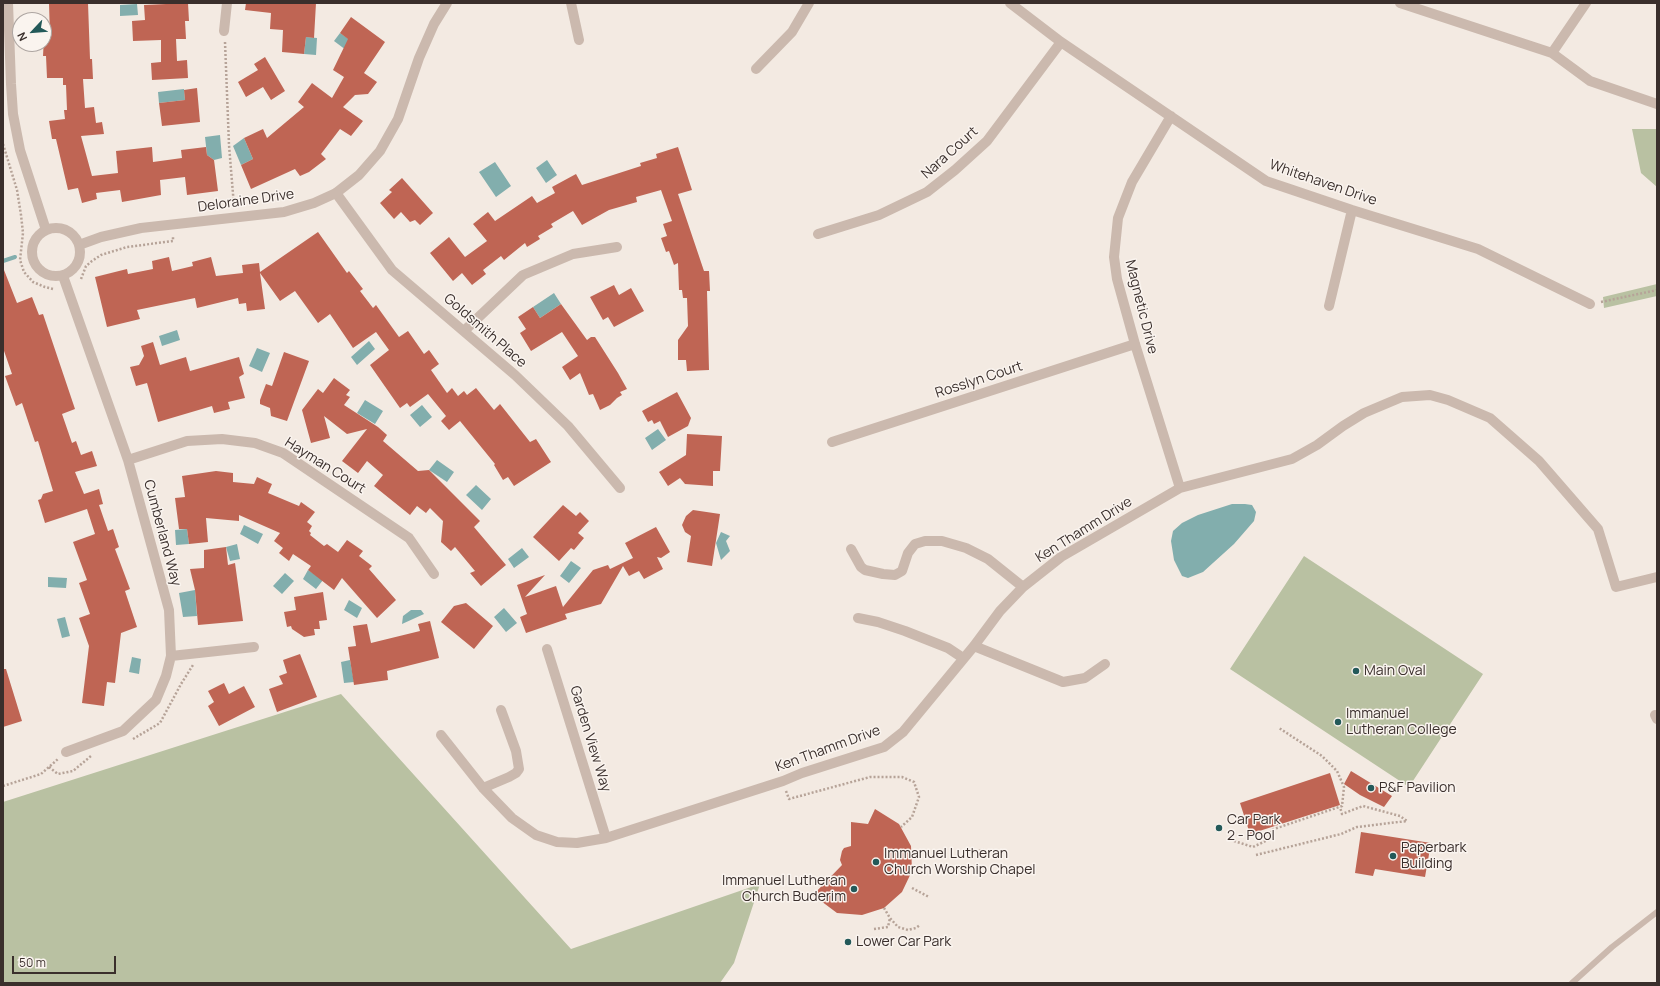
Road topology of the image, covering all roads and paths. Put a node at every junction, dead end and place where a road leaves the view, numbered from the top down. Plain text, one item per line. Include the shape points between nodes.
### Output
1 (8, 3) edge
2 (227, 3) edge
3 (447, 3) edge
4 (571, 3) edge
5 (809, 3) edge
6 (1010, 3) edge
7 (1400, 3) edge
8 (1586, 3) edge
9 (224, 31) joint
10 (580, 40) dead end
11 (1061, 42) junction
12 (1552, 53) junction
13 (756, 69) dead end
14 (1657, 104) edge
15 (1171, 116) junction
16 (3, 144) edge
17 (336, 193) junction
18 (1352, 210) junction
19 (234, 219) junction
20 (171, 225) junction
21 (46, 230) junction
22 (818, 234) dead end
23 (79, 245) junction
24 (617, 248) dead end
25 (63, 276) junction
26 (81, 279) dead end
27 (53, 289) dead end
28 (1657, 290) edge
29 (1590, 304) joint
30 (1329, 306) dead end
31 (464, 331) junction
32 (1135, 344) junction
33 (832, 442) dead end
34 (128, 460) junction
35 (620, 488) dead end
36 (1180, 488) junction
37 (851, 549) dead end
38 (434, 574) dead end
39 (1657, 577) edge
40 (1022, 587) junction
41 (858, 618) dead end
42 (974, 646) junction
43 (254, 647) dead end
44 (547, 649) dead end
45 (171, 656) junction
46 (963, 658) junction
47 (1105, 664) dead end
48 (500, 710) dead end
49 (1279, 728) dead end
50 (441, 735) dead end
51 (66, 752) joint
52 (783, 782) junction
53 (3, 786) edge
54 (483, 788) junction
55 (1340, 807) junction
56 (901, 827) dead end
57 (606, 838) junction
58 (1234, 841) dead end
59 (984, 850) dead end
60 (971, 852) dead end
61 (1256, 855) dead end
62 (912, 888) dead end
63 (929, 897) dead end
64 (884, 908) dead end
65 (1657, 912) edge
66 (890, 918) junction
67 (920, 925) dead end
68 (874, 929) dead end
69 (1572, 983) edge

1 - 21 street via 13,114 20,150
2 - 9 street
3 - 17 street, Deloraine Drive via 434,24 419,58 398,119 380,151 359,175
4 - 10 street
5 - 13 street via 792,32
6 - 11 street, Whitehaven Drive
7 - 12 street
8 - 12 street
9 - 19 path
11 - 15 street, Whitehaven Drive
11 - 22 street, Nara Court via 986,141 955,170 927,192 879,215
12 - 14 street via 1590,82
15 - 18 street, Whitehaven Drive via 1266,181
15 - 32 street, Magnetic Drive via 1132,182 1118,218 1114,257 1117,279
16 - 27 path via 17,190 23,233 20,260 24,272 33,282
17 - 19 street, Deloraine Drive via 314,204 284,212
17 - 31 street, Goldsmith Place via 392,270
18 - 29 street, Whitehaven Drive via 1478,249
18 - 30 street
19 - 20 street, Deloraine Drive
20 - 23 street, Deloraine Drive via 141,228
20 - 26 path via 173,241 127,247 101,256 86,266
21 - 23 street via 54,228 69,232
21 - 25 street via 35,241 32,257 40,270 47,275
23 - 25 street via 79,260 75,267
24 - 31 street via 573,254 523,276
25 - 34 street, Cumberland Way
28 - 29 path
31 - 35 street, Goldsmith Place via 568,426
32 - 33 street, Rosslyn Court
32 - 36 street, Magnetic Drive
34 - 38 street, Hayman Court via 187,441 222,439 255,443 283,453 409,538
34 - 45 street, Cumberland Way via 169,610
36 - 39 street, Ken Thamm Drive via 1292,459 1364,413 1402,397 1430,396 1448,400 1490,418 1539,461 1598,529 1616,587
36 - 40 street, Ken Thamm Drive via 1061,557
37 - 40 street via 864,570 895,575 902,571 908,553 915,544 942,541 966,548 988,559
40 - 42 street, Ken Thamm Drive
41 - 46 street via 905,631 948,648
42 - 46 street, Ken Thamm Drive
42 - 47 street via 1063,682 1085,678
43 - 45 street
44 - 57 street, Garden View Way
45 - 51 street, Cumberland Way via 156,700 123,731
46 - 52 street, Ken Thamm Drive via 903,732 884,747 802,773
48 - 54 street via 516,751 519,769 509,777
49 - 55 path via 1322,756 1337,771 1344,787
50 - 54 street, Ken Thamm Drive
51 - 53 path via 41,774
52 - 56 path via 789,799 870,777 902,777 914,782 919,797 912,817
52 - 57 street, Ken Thamm Drive
54 - 57 street, Ken Thamm Drive via 512,818 536,835 557,842 577,843
55 - 58 path via 1271,830 1274,837 1253,847
55 - 61 path via 1342,814 1362,806 1400,816 1407,821 1357,826 1341,834
59 - 60 path
62 - 63 path
64 - 66 path
65 - 69 lane
66 - 67 path via 898,927 908,930
66 - 68 path via 888,927

